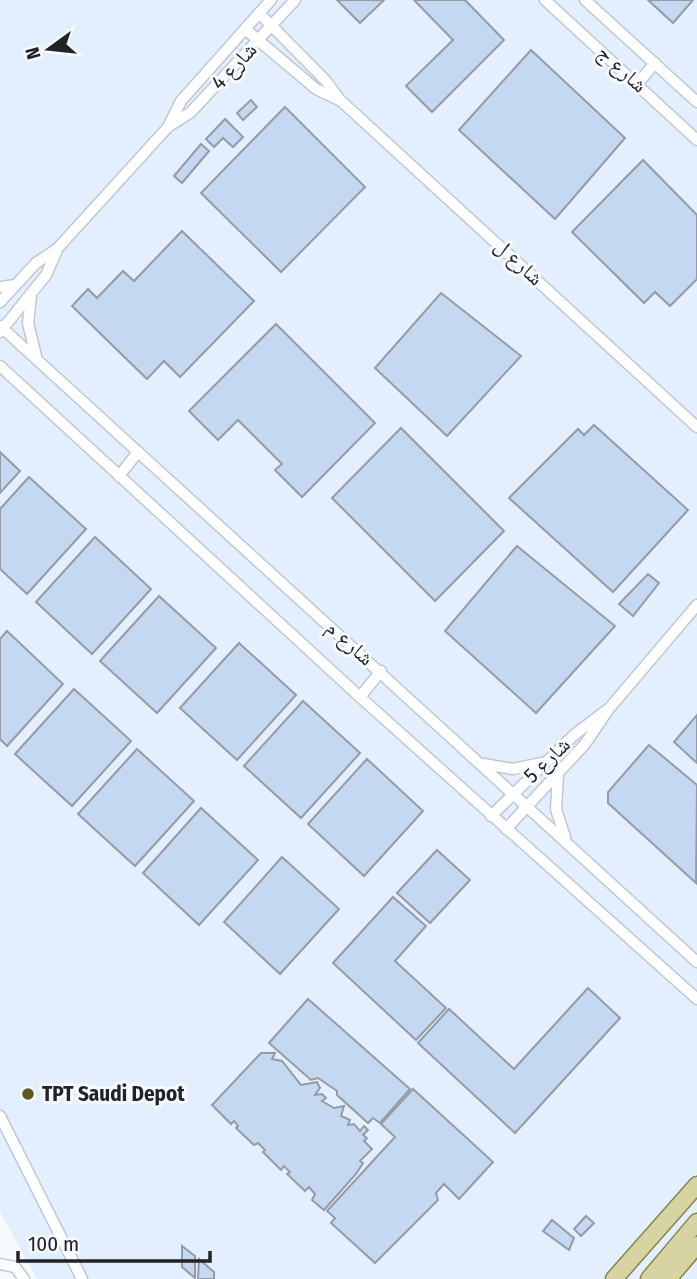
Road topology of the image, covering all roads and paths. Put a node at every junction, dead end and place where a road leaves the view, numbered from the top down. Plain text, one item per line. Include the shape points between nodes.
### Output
1 (271, 0) edge
2 (295, 0) edge
3 (545, 0) edge
4 (584, 0) edge
5 (259, 13) junction
6 (272, 26) junction
7 (245, 29) junction
8 (258, 41) junction
9 (656, 63) junction
10 (638, 83) junction
11 (340, 100) junction
12 (697, 102) edge
13 (168, 127) junction
14 (697, 140) edge
15 (57, 249) junction
16 (15, 285) junction
17 (0, 287) edge
18 (31, 295) junction
19 (0, 302) edge
20 (1, 329) edge
21 (39, 363) junction
22 (0, 366) edge
23 (697, 427) edge
24 (138, 452) junction
25 (119, 476) junction
26 (697, 606) edge
27 (381, 671) junction
28 (360, 697) junction
29 (608, 710) junction
30 (545, 762) junction
31 (481, 763) junction
32 (558, 774) junction
33 (515, 792) junction
34 (529, 806) junction
35 (491, 816) junction
36 (506, 829) junction
37 (567, 841) junction
38 (697, 962) edge
39 (697, 999) edge
40 (0, 1116) edge
41 (697, 1185) edge
42 (697, 1222) edge
43 (697, 1245) edge
44 (0, 1264) edge
45 (24, 1279) edge
46 (82, 1279) edge
47 (614, 1279) edge
48 (649, 1279) edge
49 (668, 1279) edge

1 - 5 street, شارع 4
2 - 6 street, شارع 4
3 - 10 street, شارع ج
4 - 9 street, شارع ج
5 - 6 street, شارع ل
5 - 7 street, شارع 4
6 - 8 street, شارع 4
6 - 11 street, شارع ل
7 - 8 street, شارع ل
7 - 13 street, شارع 4 via 181,101
8 - 11 street, شارع ل via 316,89
8 - 13 street, شارع 4 via 191,112
9 - 10 street
9 - 12 street, شارع ج
10 - 14 street, شارع ج
11 - 23 street, شارع ل
13 - 15 street, شارع 4
15 - 16 street, شارع 4
15 - 18 street, شارع 4
16 - 17 street
16 - 19 street, شارع 4
18 - 20 street, شارع 4
18 - 21 street via 29,337
20 - 21 street, شارع م
21 - 24 street, شارع م
22 - 25 street, شارع م
24 - 25 street
24 - 27 street, شارع م
25 - 28 street, شارع م
26 - 29 street, شارع 5
27 - 28 street
27 - 31 street, شارع م
28 - 35 street, شارع م
29 - 30 street, شارع 5
29 - 32 street, شارع 5
30 - 31 street via 513,769
30 - 33 street, شارع 5
31 - 33 street, شارع م
32 - 34 street, شارع 5
32 - 37 street via 556,808
33 - 34 street, شارع م
33 - 35 street, شارع 5
34 - 36 street, شارع 5
34 - 37 street, شارع م
35 - 36 street, شارع م
36 - 39 street, شارع م
37 - 38 street, شارع م
40 - 46 street
41 - 47 main road
42 - 48 main road
43 - 49 main road
44 - 45 street via 15,1267

